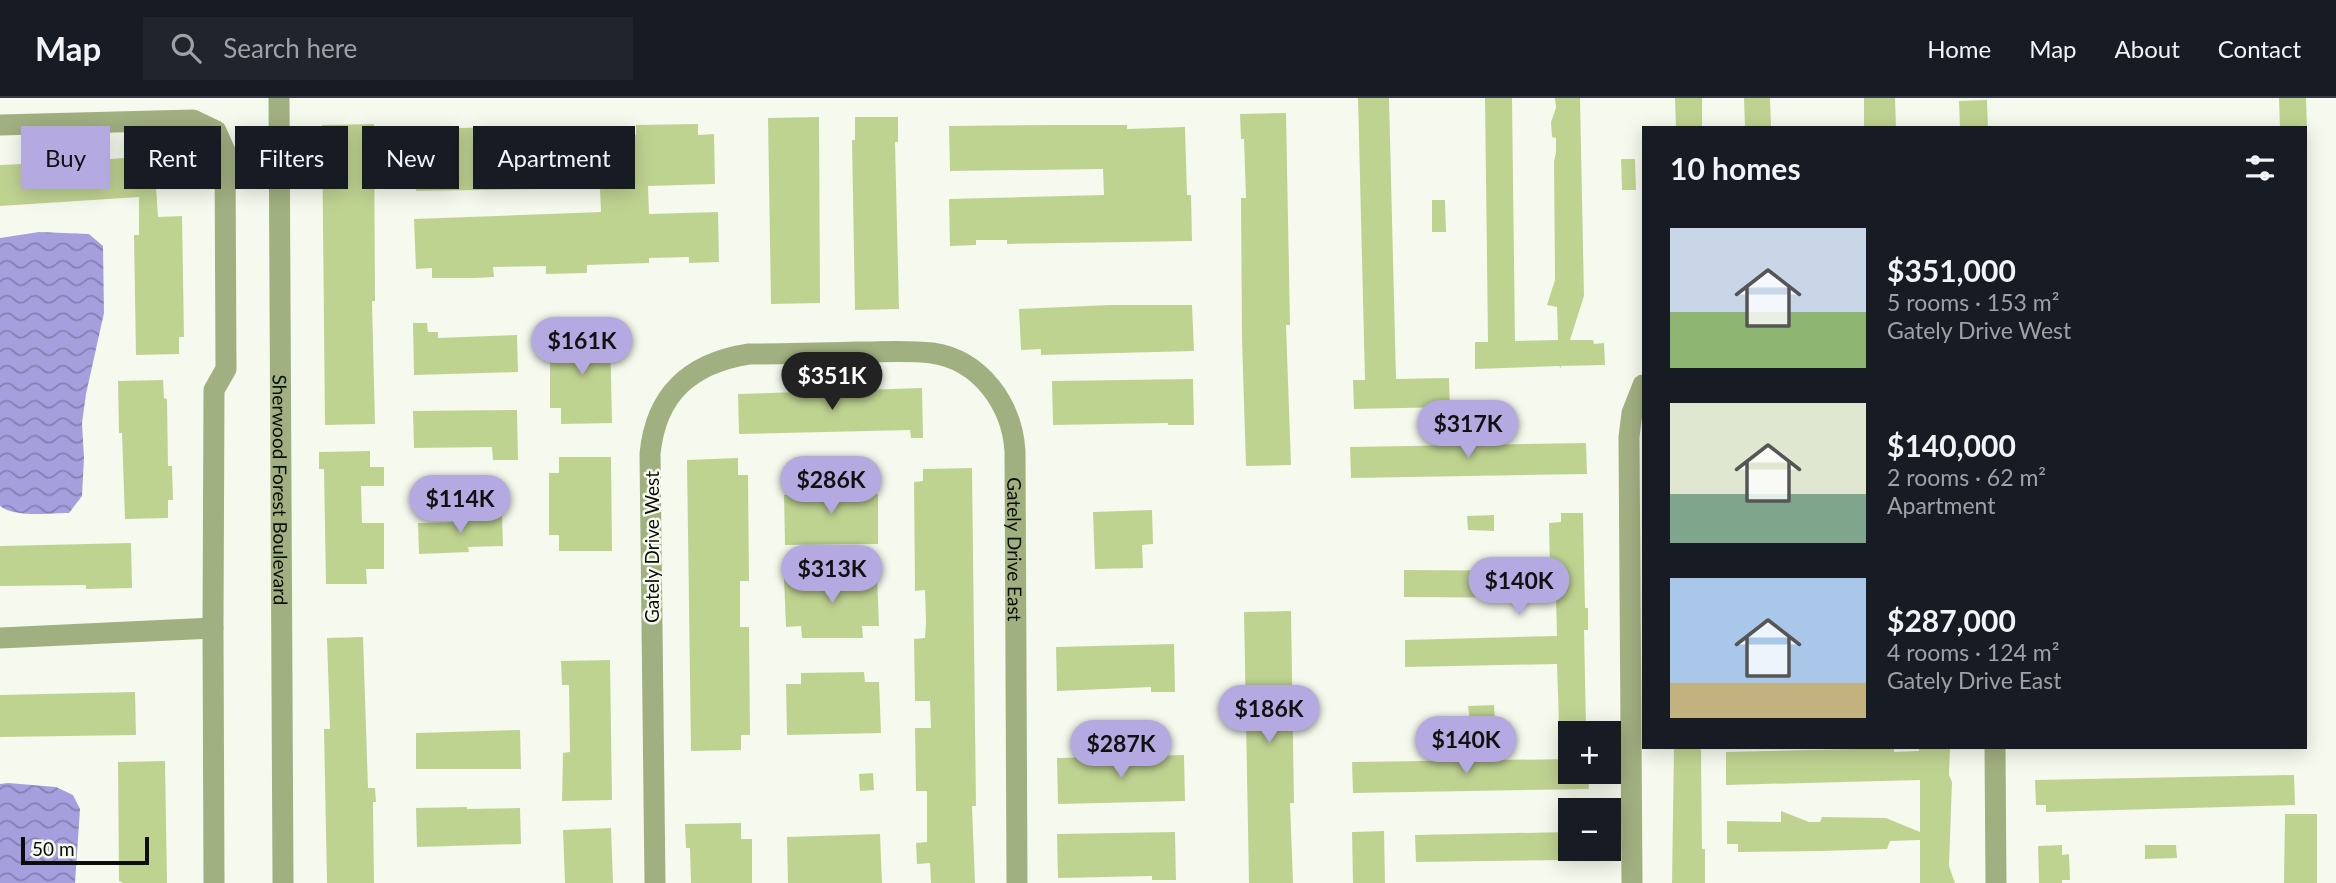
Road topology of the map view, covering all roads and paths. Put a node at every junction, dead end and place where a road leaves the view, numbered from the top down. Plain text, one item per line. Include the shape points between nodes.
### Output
1 (279, 98) edge
2 (0, 125) edge
3 (837, 353) joint
4 (1642, 388) edge
5 (213, 628) junction
6 (0, 638) edge
7 (1995, 749) edge
8 (214, 883) edge
9 (283, 883) edge
10 (655, 883) edge
11 (1017, 883) edge
12 (1632, 883) edge
13 (1996, 883) edge

1 - 9 street, Sherwood Forest Boulevard
2 - 5 street via 193,120 216,131 225,151 226,369 214,390
3 - 10 street, Gately Drive West via 750,354 713,362 682,382 663,406 654,429 650,467
3 - 11 street, Gately Drive East via 912,351 946,356 988,383 1008,415 1015,451
4 - 12 street via 1629,437
5 - 6 street
5 - 8 street
7 - 13 street

